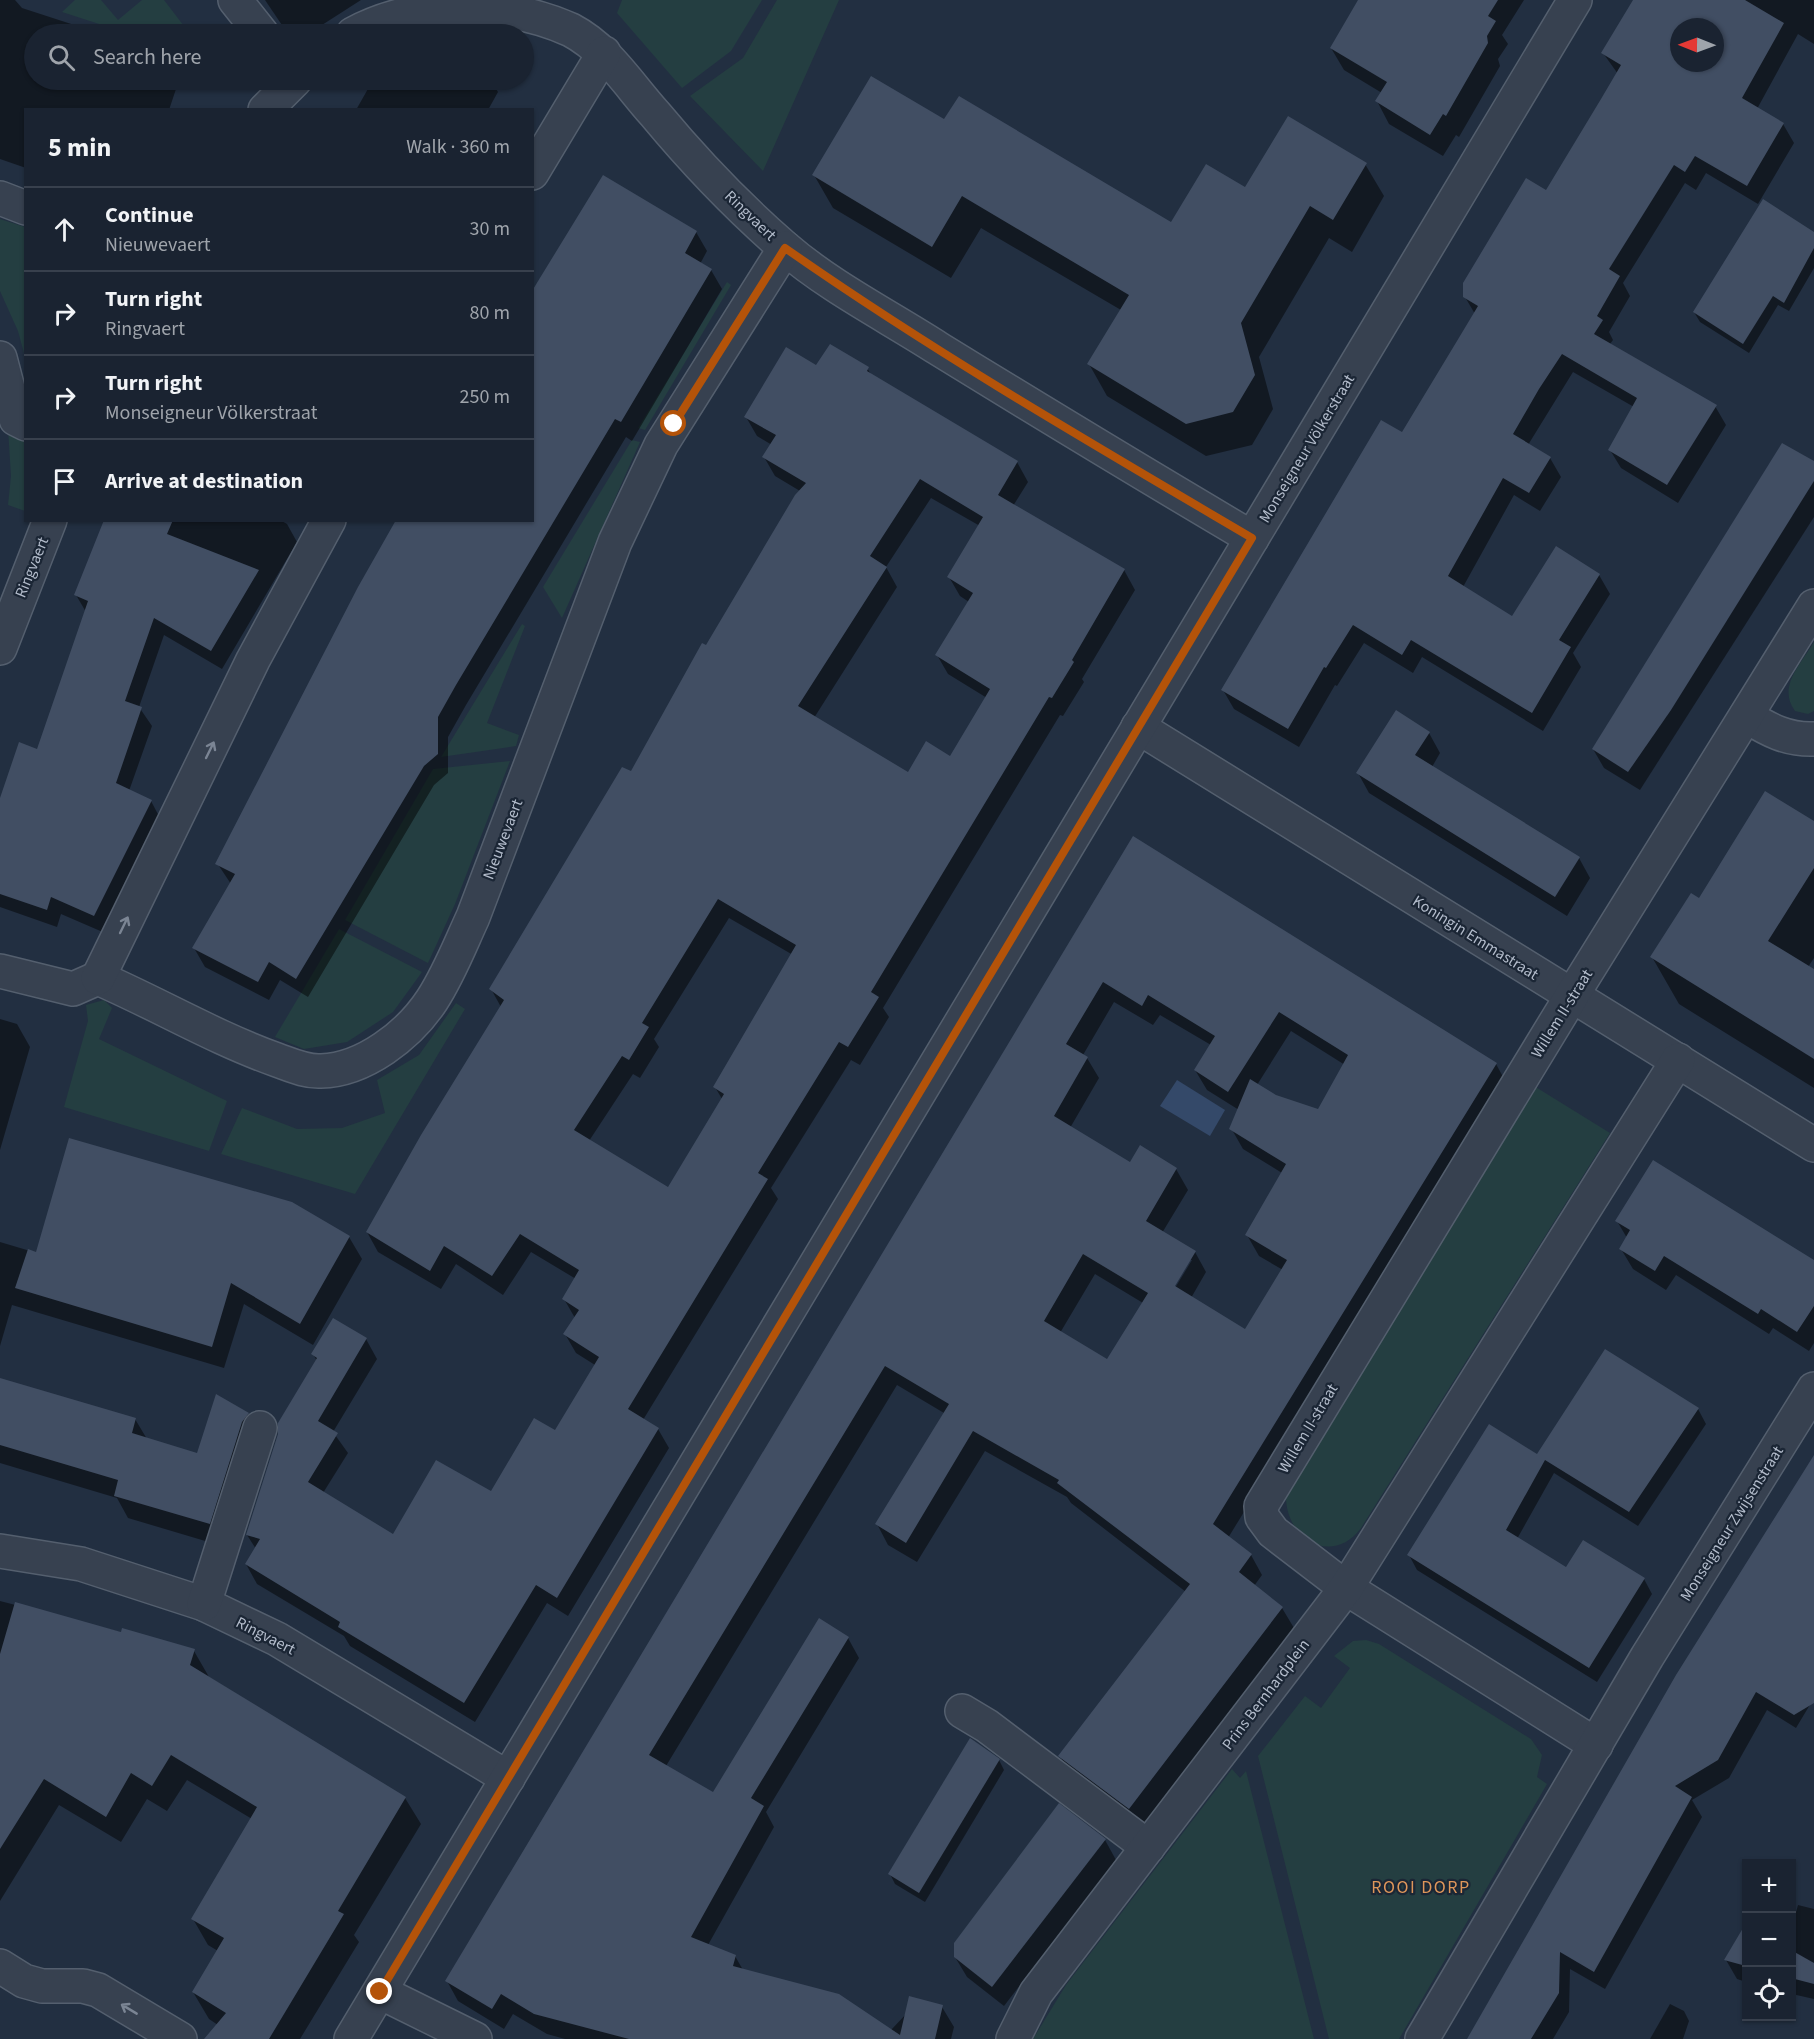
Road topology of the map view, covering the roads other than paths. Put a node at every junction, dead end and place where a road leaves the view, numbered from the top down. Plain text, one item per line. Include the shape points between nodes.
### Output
1 (236, 0) edge
2 (1575, 0) edge
3 (254, 24) edge
4 (372, 24) edge
5 (604, 53) junction
6 (285, 90) edge
7 (267, 108) edge
8 (534, 170) edge
9 (0, 198) edge
10 (24, 207) edge
11 (785, 248) junction
12 (0, 358) edge
13 (24, 423) edge
14 (49, 522) edge
15 (328, 522) edge
16 (1252, 538) junction
17 (1814, 606) edge
18 (0, 648) edge
19 (1746, 716) junction
20 (1138, 727) junction
21 (1814, 739) edge
22 (0, 971) edge
23 (98, 978) junction
24 (1571, 996) junction
25 (1678, 1060) junction
26 (1814, 1145) edge
27 (1814, 1389) edge
28 (260, 1428) dead end
29 (0, 1551) edge
30 (1346, 1588) junction
31 (204, 1604) junction
32 (962, 1711) dead end
33 (1596, 1745) junction
34 (508, 1778) junction
35 (1148, 1847) junction
36 (0, 1966) edge
37 (380, 1992) junction
38 (180, 2039) edge
39 (351, 2039) edge
40 (475, 2039) edge
41 (1014, 2039) edge
42 (1422, 2039) edge

1 - 3 street
2 - 16 street, Monseigneur Völkerstraat
4 - 5 street, Ringvaert via 427,4 491,3 571,30
5 - 8 street
5 - 11 street, Ringvaert via 703,168
6 - 7 street
9 - 10 street
11 - 16 street, Ringvaert via 1007,391
11 - 23 street, Nieuwevaert via 661,445 615,542 472,918 441,985 412,1026 385,1047 343,1068 299,1068 252,1052
12 - 13 street via 16,419
14 - 18 street, Ringvaert
23 -> 15 street
16 - 20 street, Monseigneur Völkerstraat
17 - 19 street, Willem II-straat
19 - 21 street via 1794,740
19 - 24 street, Willem II-straat
20 - 24 street, Koningin Emmastraat
20 - 34 street, Monseigneur Völkerstraat
22 - 23 street via 74,989
24 - 25 street, Koningin Emmastraat
24 - 30 street, Willem II-straat via 1261,1506 1262,1517 1273,1532
25 - 26 street, Koningin Emmastraat
25 - 30 street
27 - 33 street, Monseigneur Zwijsenstraat
28 - 31 street
29 - 31 street, Ringvaert via 81,1564
30 - 33 street
30 - 35 street, Prins Bernhardplein
31 - 34 street, Ringvaert via 277,1639
32 - 35 street
33 - 42 street
34 - 37 street, Monseigneur Völkerstraat
35 - 41 street, Prins Bernhardplein via 1036,1993
38 -> 36 street via 98,1990 42,1986 24,1981
37 - 39 street, Monseigneur Völkerstraat
37 - 40 street

